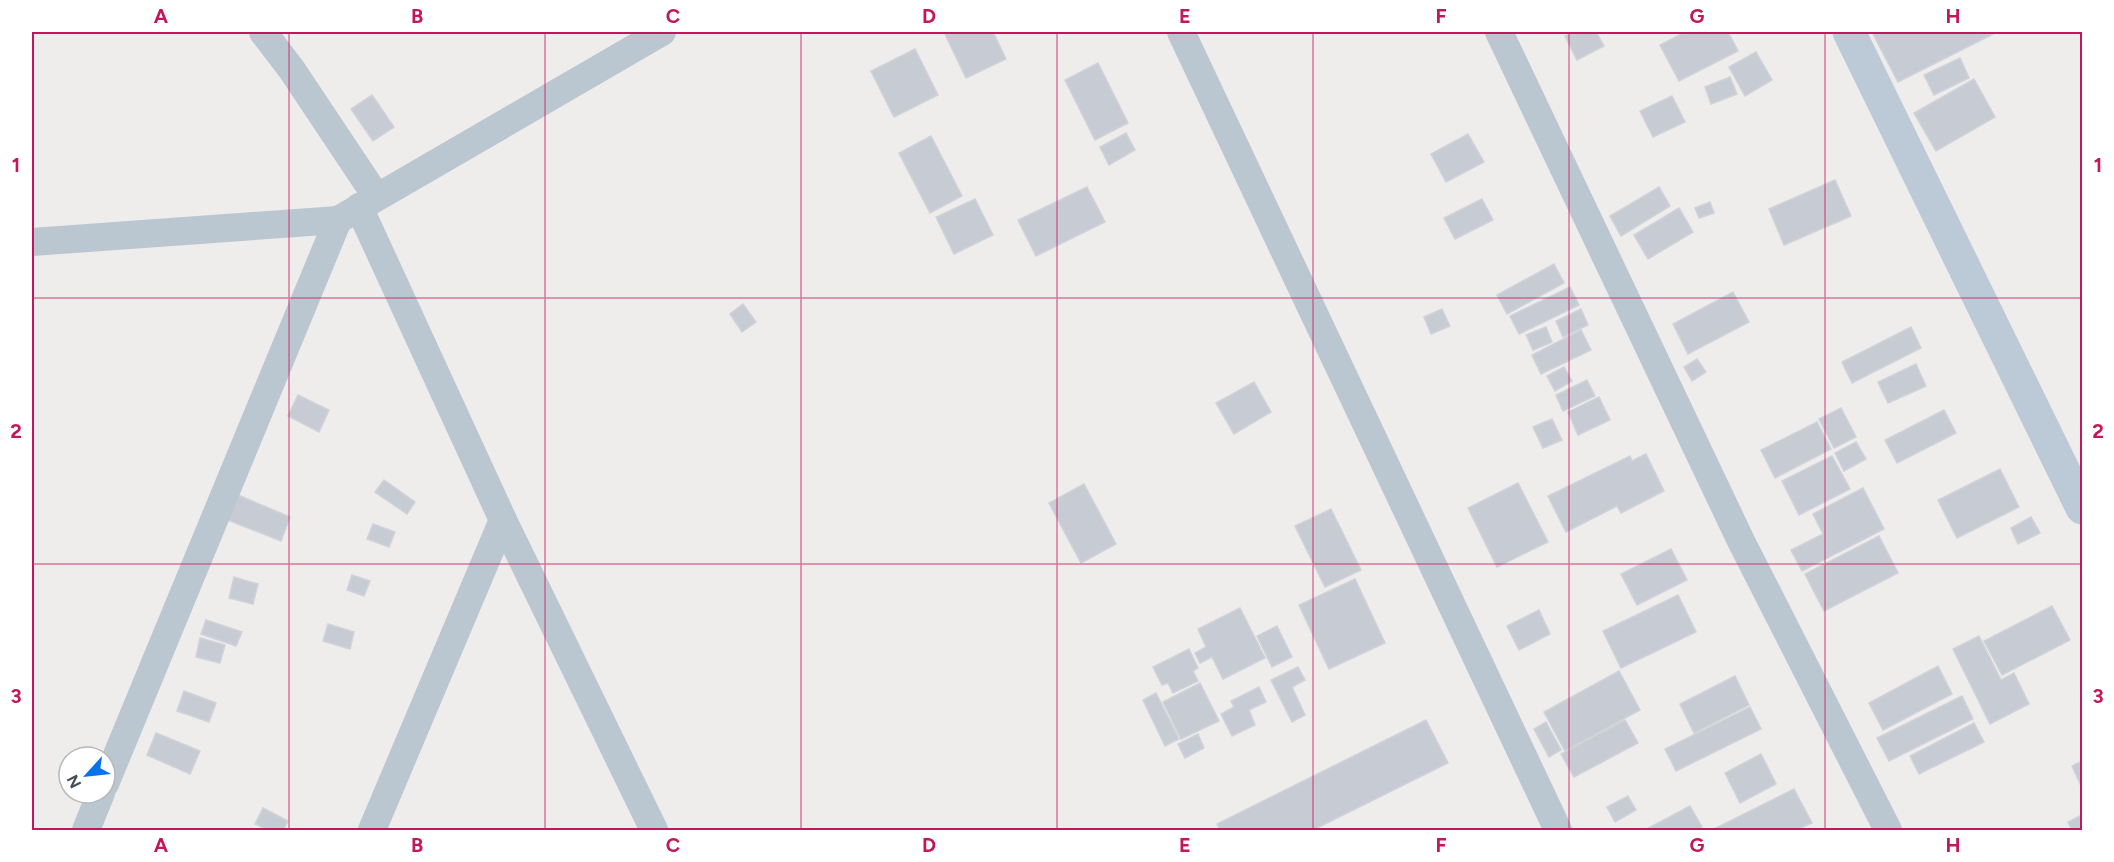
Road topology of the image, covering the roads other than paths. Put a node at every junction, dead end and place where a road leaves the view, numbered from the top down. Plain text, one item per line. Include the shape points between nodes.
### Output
1 (263, 32) edge
2 (662, 32) edge
3 (1181, 32) edge
4 (1499, 32) edge
5 (1849, 32) edge
6 (358, 208) junction
7 (32, 242) edge
8 (2082, 508) edge
9 (503, 520) junction
10 (117, 757) edge
11 (96, 805) edge
12 (86, 831) edge
13 (372, 831) edge
14 (654, 831) edge
15 (1558, 831) edge
16 (1888, 831) edge

1 - 6 street via 292,70
2 - 6 street
3 - 15 street
4 - 16 street via 1741,541
5 - 8 street
6 - 7 street
6 - 9 street
6 - 10 street
9 - 13 street
9 - 14 street
11 - 12 street

